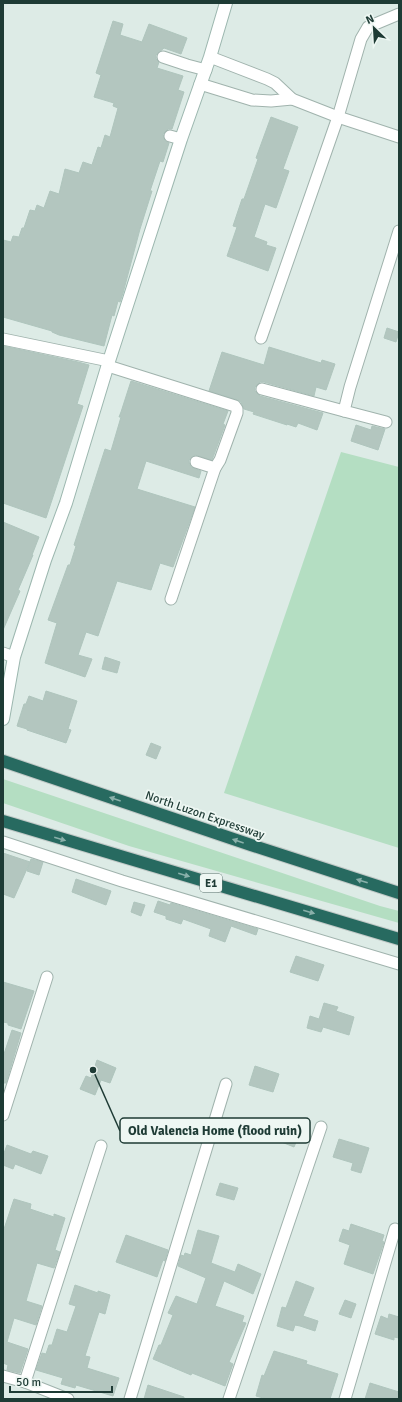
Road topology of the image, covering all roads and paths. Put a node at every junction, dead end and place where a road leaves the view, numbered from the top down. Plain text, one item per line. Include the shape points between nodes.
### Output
1 (226, 3) edge
2 (399, 14) edge
3 (164, 57) dead end
4 (210, 57) junction
5 (206, 70) junction
6 (200, 84) junction
7 (292, 99) junction
8 (338, 117) junction
9 (399, 137) edge
10 (399, 232) edge
11 (261, 338) dead end
12 (3, 339) edge
13 (108, 363) junction
14 (262, 389) dead end
15 (344, 411) junction
16 (386, 422) dead end
17 (196, 462) dead end
18 (216, 468) junction
19 (171, 599) dead end
20 (8, 655) edge
21 (6, 677) edge
22 (3, 687) edge
23 (3, 719) edge
24 (3, 761) edge
25 (3, 821) edge
26 (3, 842) edge
27 (399, 893) edge
28 (399, 939) edge
29 (399, 964) edge
30 (47, 977) dead end
31 (226, 1084) dead end
32 (3, 1115) edge
33 (321, 1127) dead end
34 (101, 1146) dead end
35 (395, 1228) dead end
36 (3, 1376) edge
37 (25, 1382) junction
38 (68, 1399) edge
39 (130, 1399) edge
40 (229, 1399) edge
41 (345, 1399) edge

1 - 4 main road
2 - 8 street via 368,27 361,39
3 - 5 street
4 - 5 main road
4 - 7 street via 275,83
5 - 6 main road
6 - 7 street via 252,100
6 - 13 main road via 176,137
7 - 8 street
8 - 9 street
8 - 11 street
10 - 15 street
12 - 13 street
13 - 18 street via 235,406 237,413
13 - 20 main road via 66,503
14 - 15 street
15 - 16 street
17 - 18 street
18 - 19 street
20 - 21 main road
21 - 22 main road
21 - 23 main road
27 -> 24 highway, North Luzon Expressway
25 -> 28 highway, E1
26 - 29 street via 122,881
30 - 32 street
31 - 39 street
33 - 40 street
34 - 37 street
35 - 41 street
36 - 37 street
37 - 38 street

